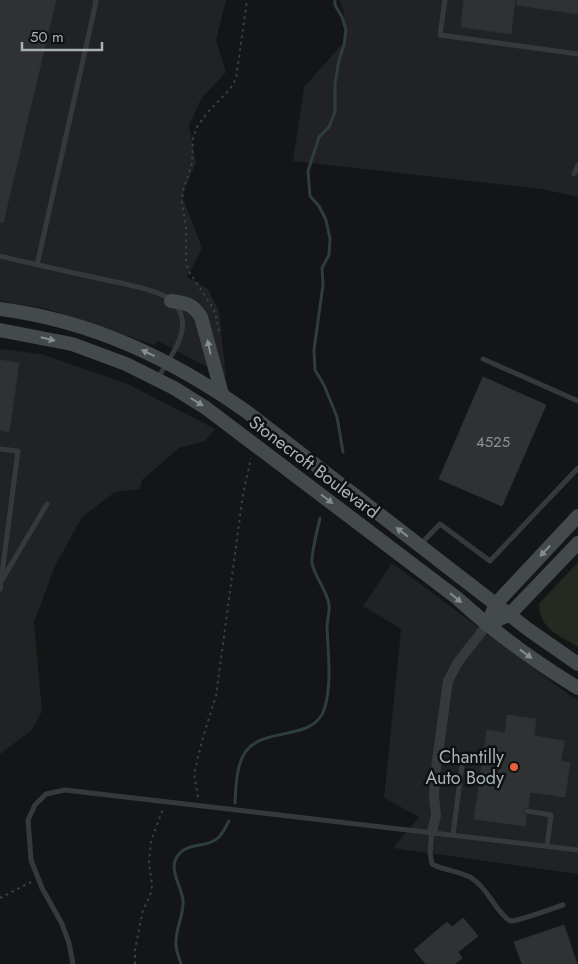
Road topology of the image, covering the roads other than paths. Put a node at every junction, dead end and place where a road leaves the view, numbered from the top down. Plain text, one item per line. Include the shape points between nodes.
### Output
1 (95, 0) edge
2 (445, 0) edge
3 (578, 54) edge
4 (578, 165) edge
5 (574, 174) dead end
6 (0, 256) edge
7 (38, 265) junction
8 (171, 301) junction
9 (0, 309) edge
10 (0, 330) edge
11 (483, 359) dead end
12 (166, 362) junction
13 (158, 379) junction
14 (222, 394) junction
15 (578, 401) edge
16 (0, 449) edge
17 (578, 468) edge
18 (47, 504) dead end
19 (578, 516) edge
20 (578, 543) edge
21 (419, 545) junction
22 (1, 582) edge
23 (0, 589) edge
24 (496, 604) junction
25 (510, 614) junction
26 (487, 625) junction
27 (578, 664) edge
28 (578, 688) edge
29 (462, 765) dead end
30 (527, 811) dead end
31 (432, 832) junction
32 (453, 835) junction
33 (547, 846) junction
34 (578, 850) edge
35 (562, 905) dead end
36 (73, 964) edge

1 - 7 lane
2 - 3 lane via 440,35
4 - 5 lane
6 - 7 lane
7 - 8 lane via 162,294
8 - 12 lane via 179,308 183,320 178,342
14 -> 8 main road via 201,317 188,303
12 -> 9 main road, Stonecroft Boulevard via 114,337 80,326
10 -> 13 main road, Stonecroft Boulevard via 72,344
11 - 15 lane
12 - 13 lane
12 - 14 main road, Stonecroft Boulevard
13 -> 26 main road, Stonecroft Boulevard via 206,408 457,598
21 -> 14 main road, Stonecroft Boulevard
16 - 22 lane via 18,451
17 - 21 lane via 490,561 440,524
18 - 22 lane
19 -> 24 main road
20 - 25 main road
21 - 24 main road, Stonecroft Boulevard
22 - 23 lane
24 - 25 main road, Stonecroft Boulevard
24 - 26 main road
25 - 26 main road
25 - 27 main road, Stonecroft Boulevard
26 -> 28 main road, Stonecroft Boulevard
26 - 31 street via 458,662 448,681 435,775 436,815
29 - 32 lane
30 - 33 lane via 551,815
31 - 32 lane
31 - 35 lane via 432,864 474,880 510,922
31 - 36 lane via 65,790 46,794 35,805 28,820 31,860 62,924
32 - 33 lane
33 - 34 lane

